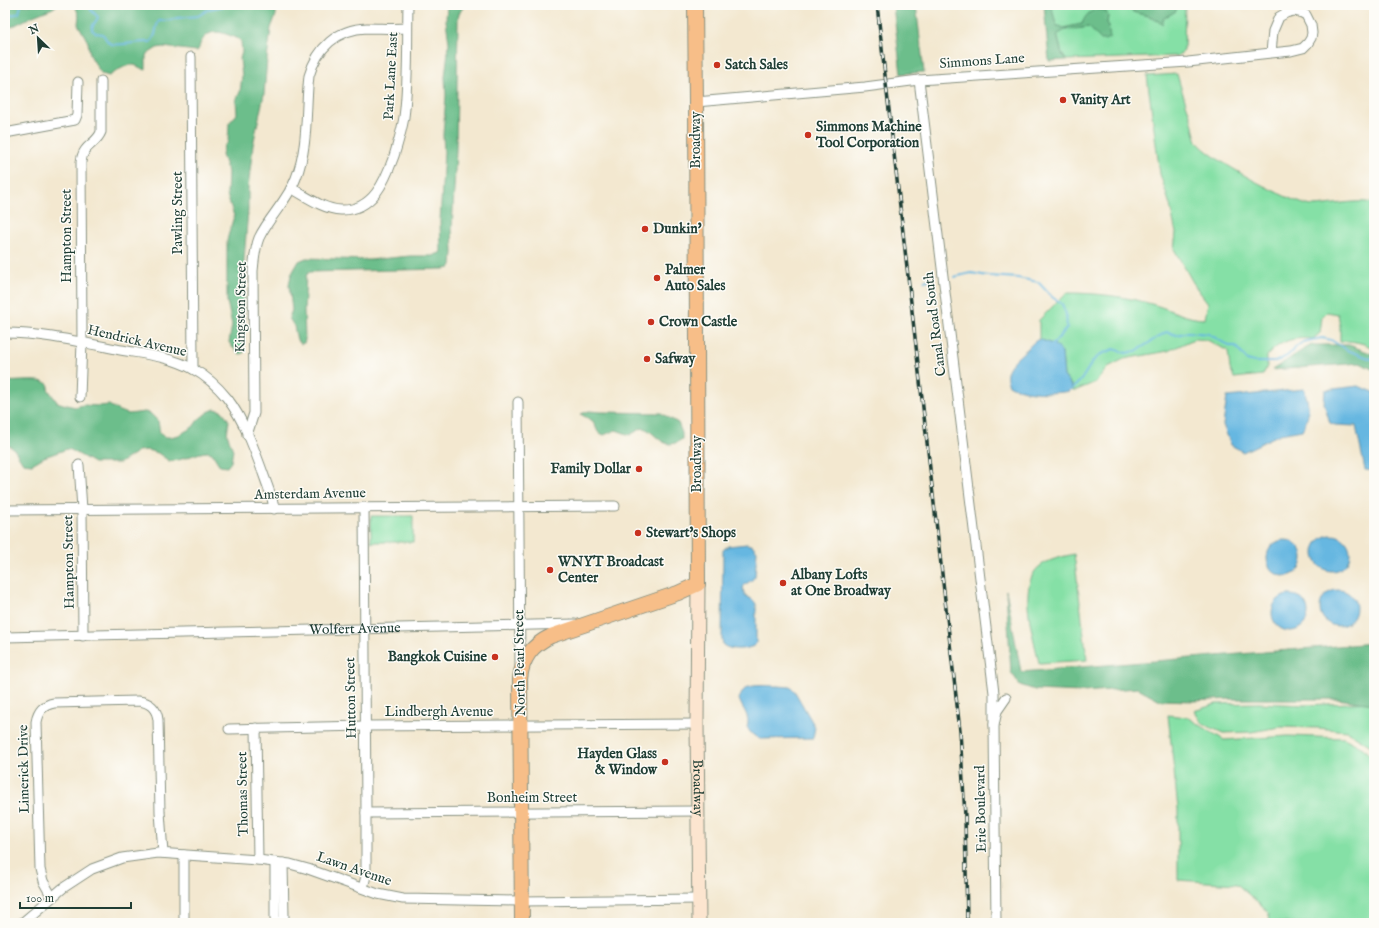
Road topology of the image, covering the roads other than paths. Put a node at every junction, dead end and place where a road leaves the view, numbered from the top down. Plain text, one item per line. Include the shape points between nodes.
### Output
1 (408, 5) edge
2 (695, 5) edge
3 (407, 28) junction
4 (1271, 53) junction
5 (191, 57) dead end
6 (919, 80) junction
7 (101, 81) dead end
8 (78, 82) dead end
9 (696, 102) junction
10 (5, 133) edge
11 (291, 188) junction
12 (5, 333) edge
13 (82, 342) junction
14 (193, 369) junction
15 (80, 397) dead end
16 (518, 402) dead end
17 (248, 435) junction
18 (79, 465) dead end
19 (615, 506) dead end
20 (364, 507) junction
21 (519, 507) junction
22 (274, 508) junction
23 (82, 509) junction
24 (5, 510) edge
25 (698, 584) junction
26 (588, 624) junction
27 (520, 626) junction
28 (364, 629) junction
29 (83, 636) junction
30 (5, 637) edge
31 (520, 679) junction
32 (1006, 698) dead end
33 (697, 724) junction
34 (521, 725) junction
35 (365, 726) junction
36 (994, 726) junction
37 (256, 728) junction
38 (229, 729) dead end
39 (521, 812) junction
40 (698, 812) junction
41 (366, 813) junction
42 (163, 853) junction
43 (184, 854) junction
44 (258, 860) junction
45 (279, 862) junction
46 (363, 888) junction
47 (52, 897) junction
48 (698, 899) junction
49 (522, 900) junction
50 (22, 923) edge
51 (184, 923) edge
52 (277, 923) edge
53 (282, 923) edge
54 (522, 923) edge
55 (699, 923) edge
56 (996, 923) edge

1 - 3 street, Park Lane East
2 - 9 main road, Broadway
3 - 11 street, Kingston Street via 366,28 350,31 337,36 320,51 309,76 304,149 301,165
3 - 11 street, Park Lane East via 404,119 393,158 380,188 372,199 364,204 343,210 327,207
4 - 4 street, Simmons Lane via 1298,49 1308,44 1312,33 1306,15 1294,11 1279,17 1273,31
4 - 6 street, Simmons Lane via 1188,62
5 - 14 street, Pawling Street
6 - 9 street, Simmons Lane
6 - 36 street, Canal Road South via 994,693
7 - 13 street, Hampton Street via 101,133 86,148 81,162
8 - 10 street via 75,120
9 - 25 main road, Broadway
11 - 17 street, Kingston Street via 262,232 256,249 254,413
12 - 13 street, Hendrick Avenue via 32,334
13 - 14 street, Hendrick Avenue via 157,357
13 - 15 street, Hampton Street
14 - 17 street, Hendrick Avenue via 214,384 227,398
16 - 21 street, North Pearl Street
17 - 22 street, Hendrick Avenue
18 - 23 street, Hampton Street
19 - 21 street, Amsterdam Avenue
20 - 21 street, Amsterdam Avenue
20 - 22 street, Amsterdam Avenue
20 - 28 street, Hutton Street
21 - 27 street, North Pearl Street
22 - 23 street, Amsterdam Avenue
23 - 24 street, Amsterdam Avenue
23 - 29 street, Hampton Street
25 - 26 main road, Wolfert Avenue
25 - 33 street, Broadway
26 - 27 street, Wolfert Avenue
26 - 31 main road via 551,636 535,645 525,659
27 - 28 street, Wolfert Avenue
27 - 31 street, North Pearl Street
28 - 29 street, Wolfert Avenue
28 - 35 street, Hutton Street
29 - 30 street, Wolfert Avenue
31 - 34 main road, North Pearl Street
32 - 36 street, Erie Boulevard via 997,711
33 - 34 street, Lindbergh Avenue
33 - 40 street, Broadway
34 - 35 street, Lindbergh Avenue
34 - 39 main road, North Pearl Street
35 - 37 street, Lindbergh Avenue
35 - 41 street, Hutton Street
36 - 56 street, Erie Boulevard
37 - 38 street, Lindbergh Avenue
37 - 44 street, Thomas Street
39 - 40 street, Bonheim Street
39 - 41 street, Bonheim Street
39 - 49 main road, North Pearl Street
40 - 48 street, Broadway
41 - 46 street, Hutton Street via 366,876
42 - 43 street, Lawn Avenue
42 - 47 street, Lawn Avenue via 130,856 105,864 77,877
42 - 47 street, Limerick Drive via 158,720 153,708 145,702 138,701 48,705 40,710 37,716 37,737 40,869
43 - 44 street, Lawn Avenue
43 - 51 street
44 - 45 street, Lawn Avenue
45 - 46 street, Lawn Avenue
45 - 52 street via 275,918
45 - 53 street via 284,918
46 - 49 street, Lawn Avenue via 403,899
47 - 50 street, Lawn Avenue
48 - 49 street, Lawn Avenue
48 - 55 street, Broadway
49 - 54 main road, North Pearl Street

